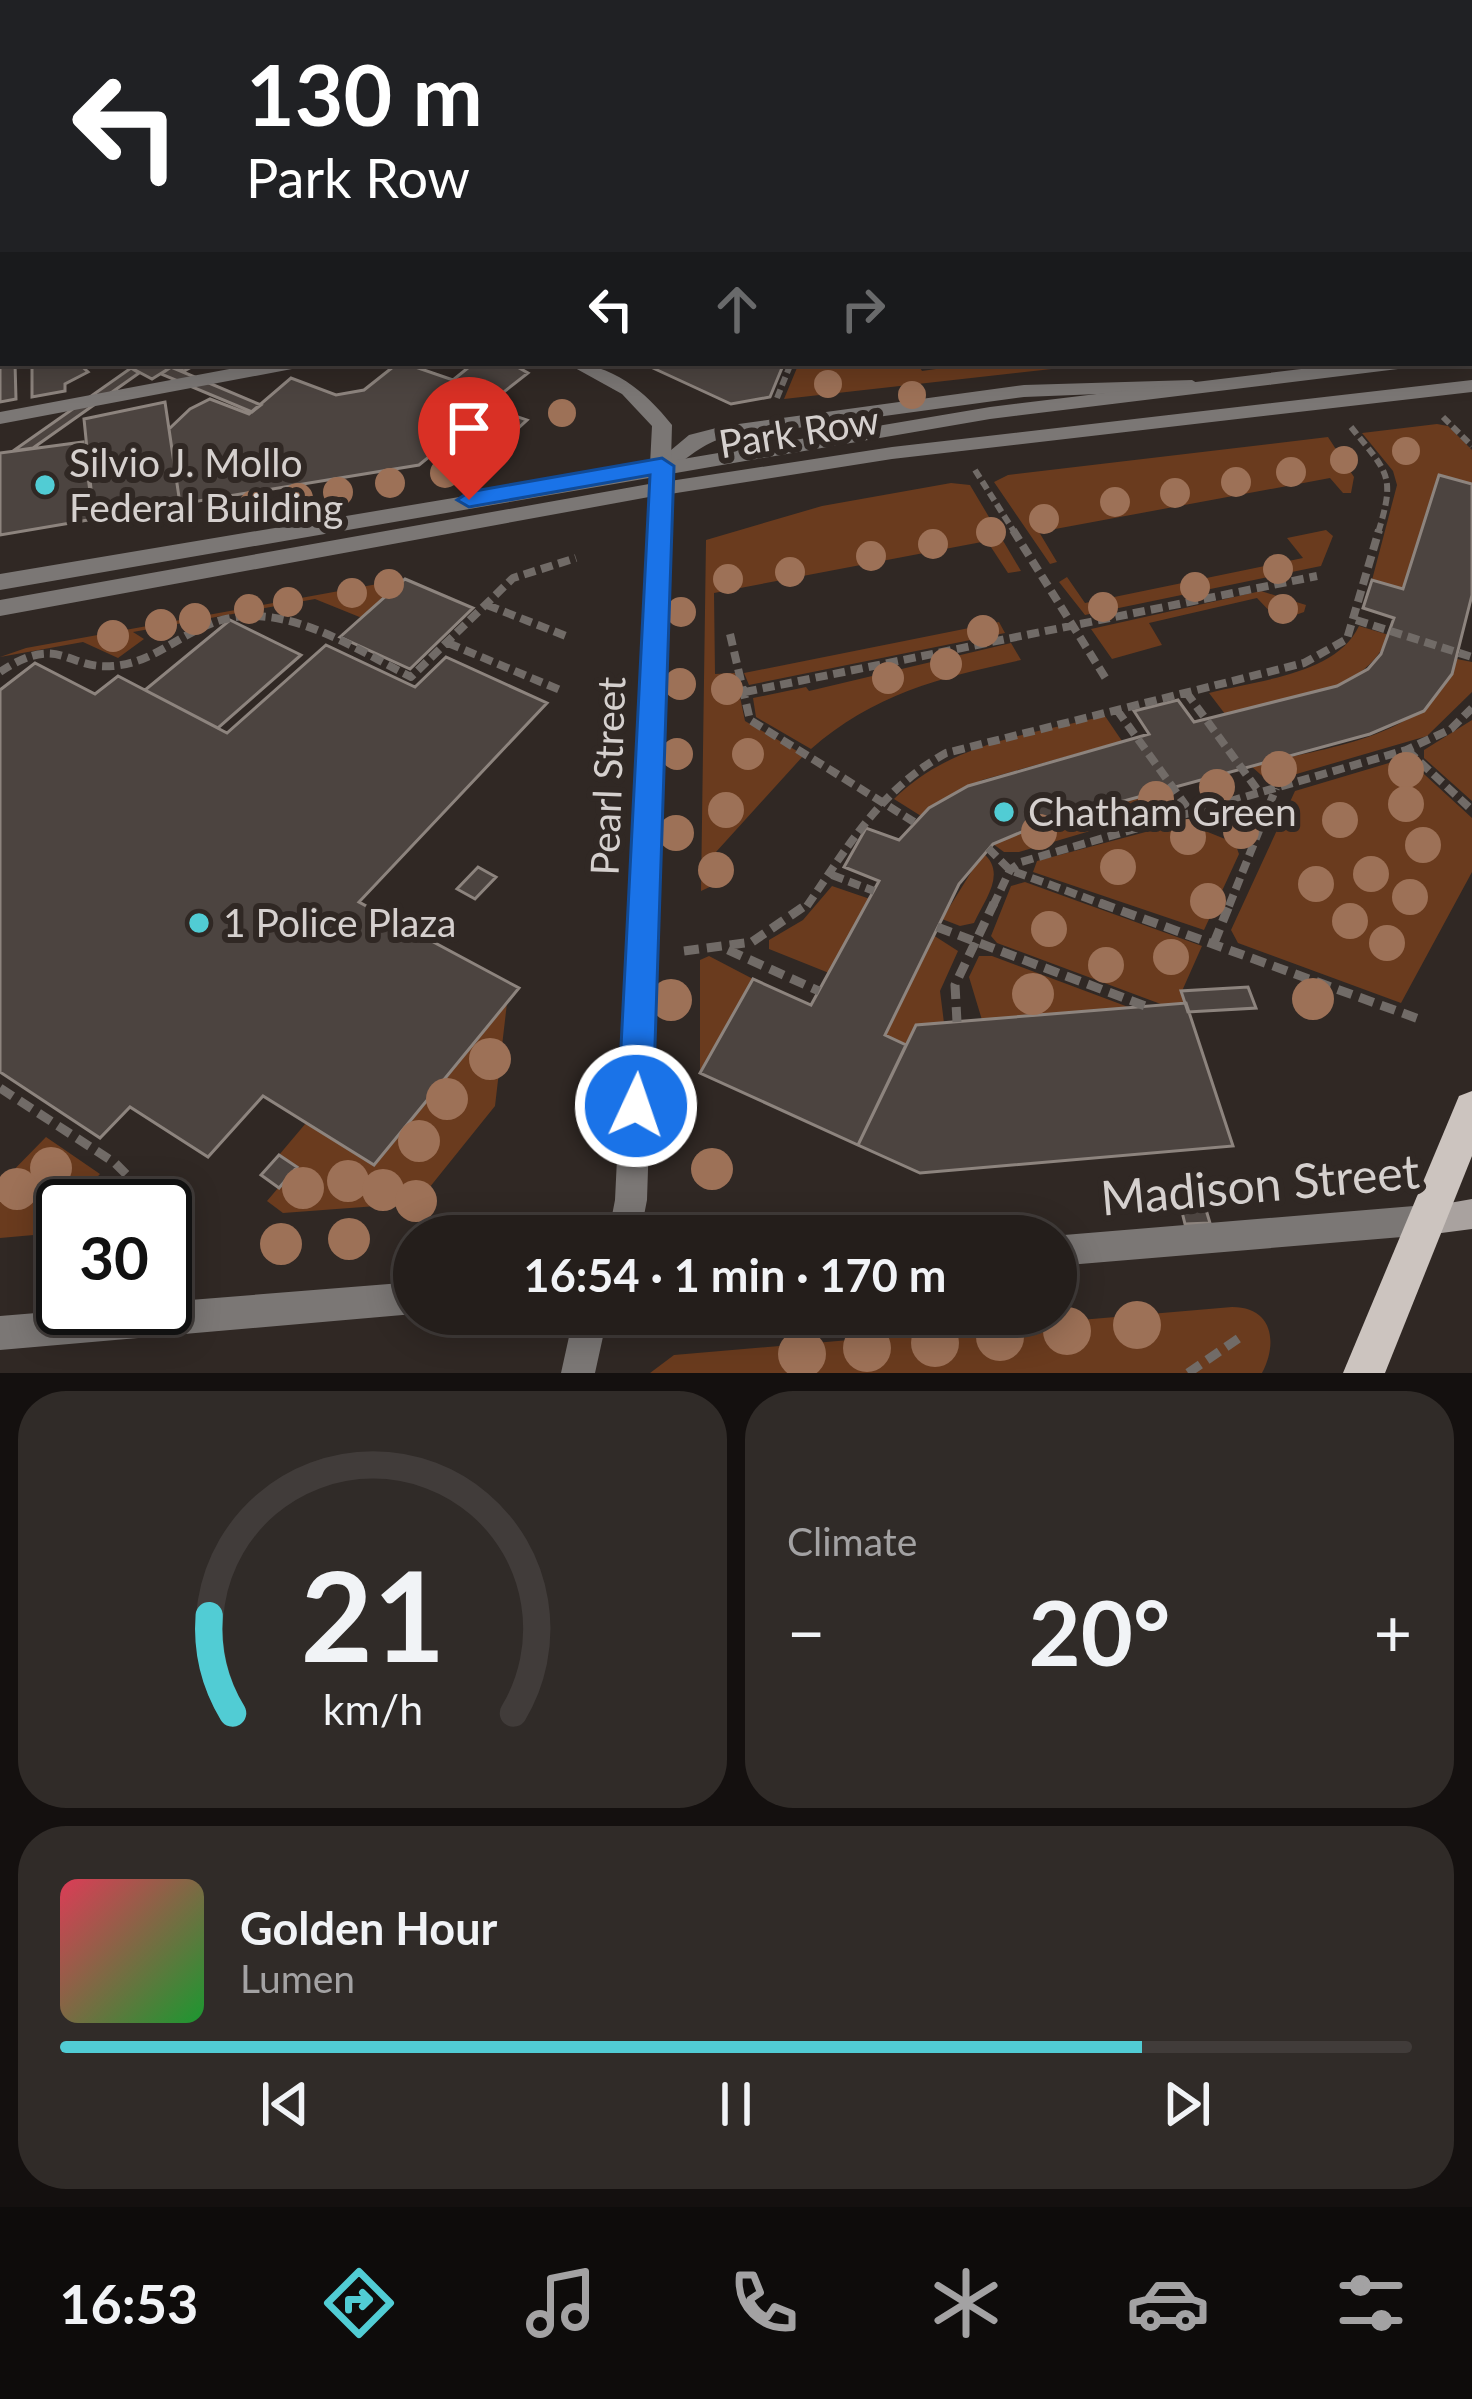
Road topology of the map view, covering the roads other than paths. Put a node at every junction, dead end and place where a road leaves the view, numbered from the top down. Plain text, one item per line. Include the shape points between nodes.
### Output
1 (276, 366) edge
2 (582, 366) edge
3 (1373, 366) edge
4 (1472, 386) edge
5 (0, 418) edge
6 (662, 479) junction
7 (0, 583) edge
8 (0, 608) edge
9 (1472, 1108) edge
10 (1472, 1214) edge
11 (626, 1215) edge
12 (1426, 1220) junction
13 (1077, 1248) edge
14 (393, 1300) edge
15 (0, 1334) edge
16 (586, 1335) edge
17 (578, 1373) edge
18 (1364, 1373) edge

1 - 5 street
2 - 6 street, Pearl Street via 658,419
3 - 6 street, Park Row via 1206,386
4 - 6 street, Park Row
6 - 7 street, Park Row
6 - 8 street, Park Row
6 - 11 street, Pearl Street
9 - 12 main road
10 - 12 main road, Madison Street
12 - 13 street, Madison Street
12 - 18 main road
14 - 15 street
16 - 17 street

